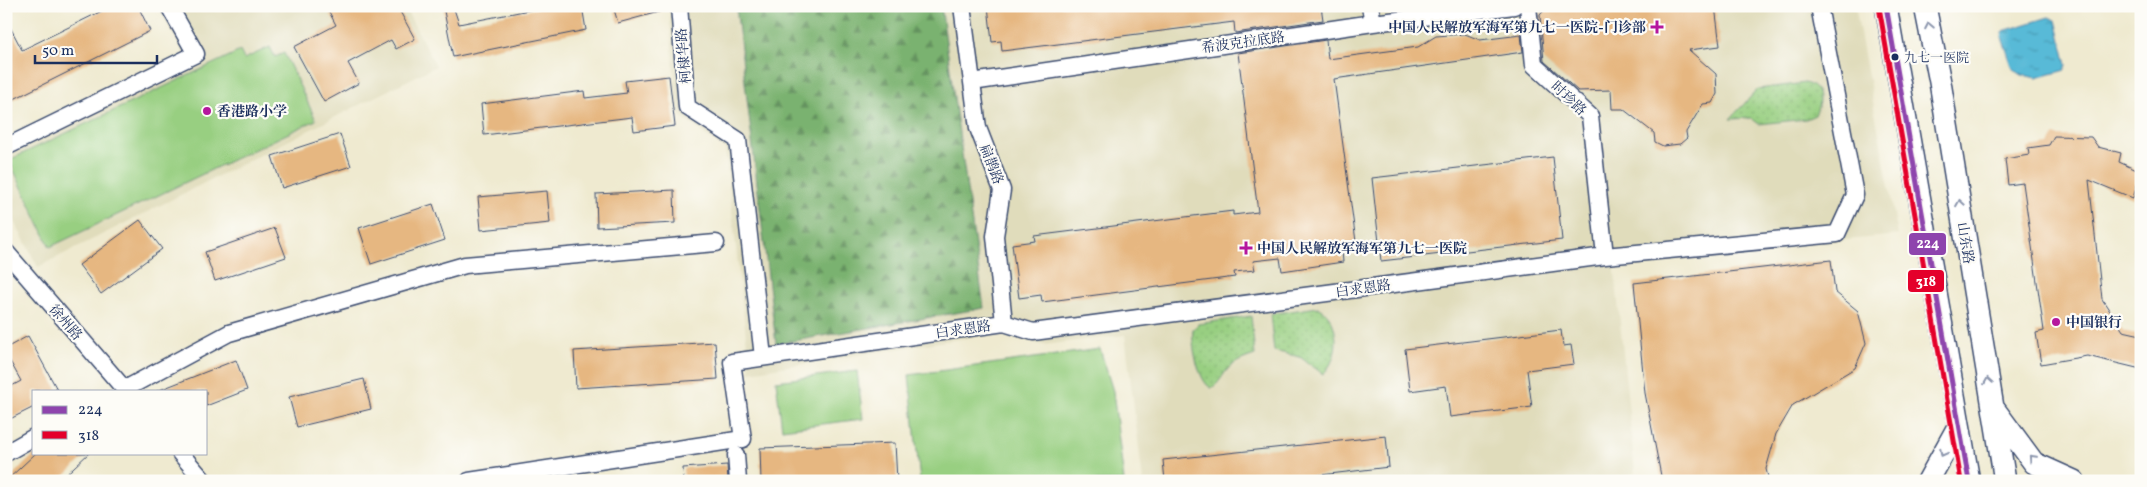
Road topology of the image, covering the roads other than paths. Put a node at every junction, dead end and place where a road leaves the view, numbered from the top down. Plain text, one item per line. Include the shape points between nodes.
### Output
1 (169, 6) edge
2 (679, 6) edge
3 (962, 6) edge
4 (1370, 6) edge
5 (1514, 6) edge
6 (1528, 6) edge
7 (1886, 6) edge
8 (1925, 6) edge
9 (1821, 7) edge
10 (1373, 23) junction
11 (972, 82) junction
12 (6, 147) edge
13 (716, 243) dead end
14 (6, 252) edge
15 (1605, 256) junction
16 (1004, 323) junction
17 (763, 357) junction
18 (121, 389) edge
19 (1992, 405) junction
20 (1959, 425) junction
21 (32, 438) edge
22 (6, 453) edge
23 (181, 454) edge
24 (736, 455) dead end
25 (204, 481) edge
26 (469, 481) edge
27 (738, 481) edge
28 (1928, 481) edge
29 (1969, 481) edge
30 (2005, 481) edge
31 (2074, 481) edge

1 - 12 street via 196,54
2 - 17 street, 柯棣华路 via 687,107 738,140
3 - 11 street, 扁鹊路
4 - 10 street
5 - 10 street, 希波克拉底路
6 - 15 street, 时珍路 via 1534,65 1590,116
7 - 20 main road
19 -> 8 main road, 山东路
9 - 15 street, 白求恩路 via 1855,195 1837,234
10 - 11 street, 希波克拉底路
11 - 16 street, 扁鹊路 via 978,128 1002,190 995,236
13 - 18 street via 465,265 228,333
14 - 18 street, 徐州路
15 - 16 street, 白求恩路 via 1033,332
16 - 17 street, 白求恩路
17 - 26 street, 白求恩路 via 732,362 743,439
19 - 30 main road, 山东路
31 -> 19 main road via 2034,463
20 -> 28 main road
20 - 29 main road
21 - 22 street
23 - 25 street
24 - 27 street

